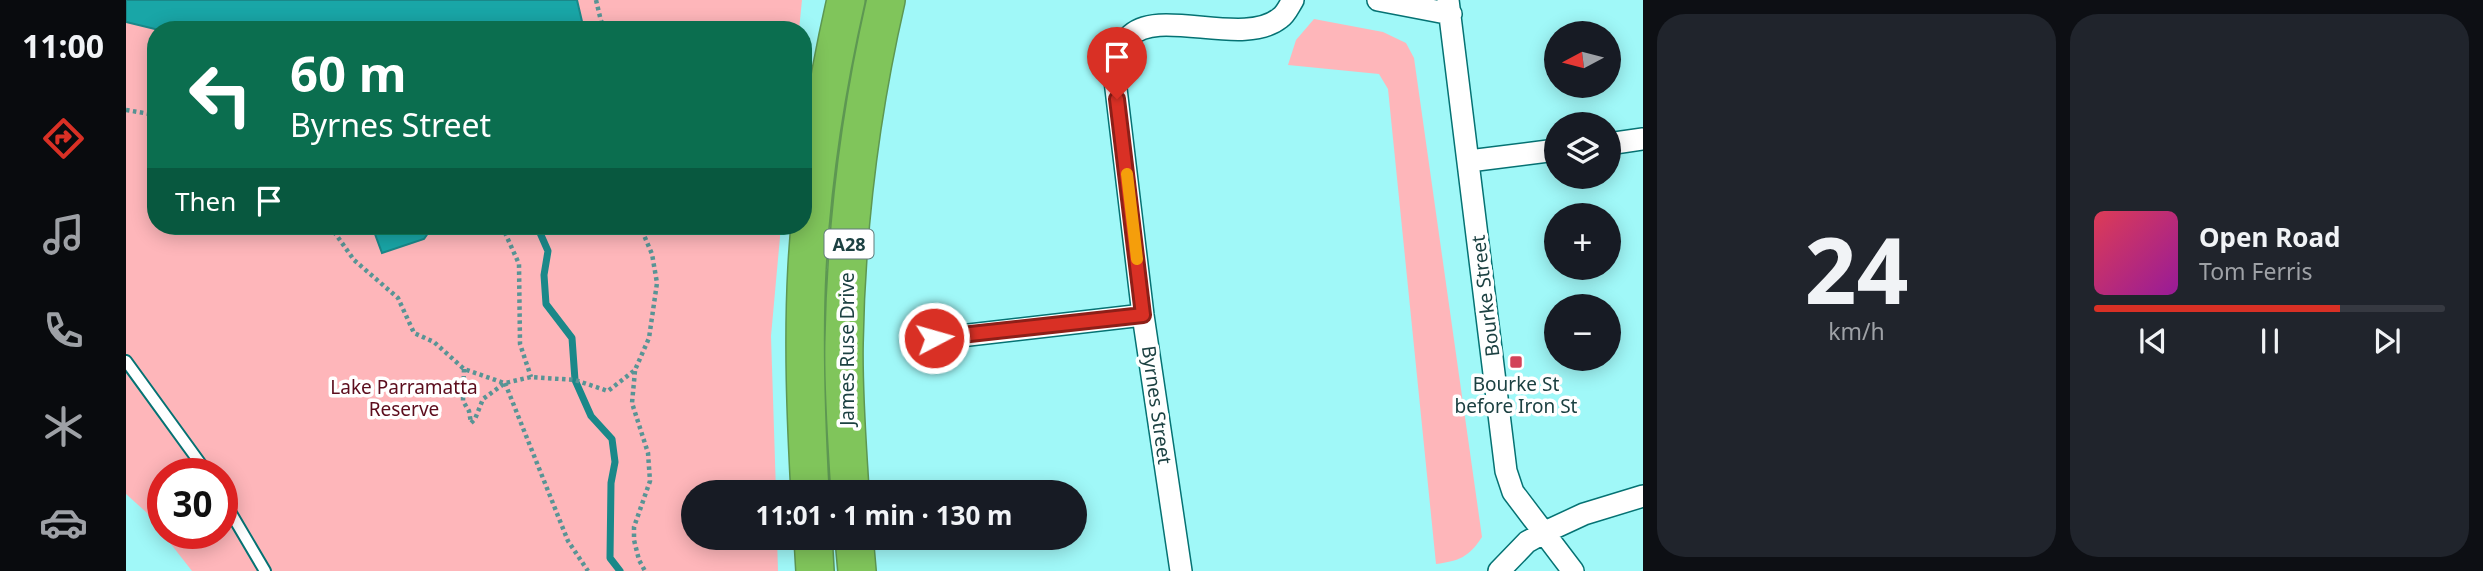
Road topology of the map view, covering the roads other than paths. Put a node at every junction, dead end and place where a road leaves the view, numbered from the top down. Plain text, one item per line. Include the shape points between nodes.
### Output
1 (846, 0) edge
2 (886, 0) edge
3 (1293, 0) edge
4 (1378, 0) edge
5 (1450, 7) edge
6 (1643, 139) edge
7 (1621, 142) edge
8 (1544, 152) edge
9 (1469, 161) junction
10 (812, 224) edge
11 (811, 235) edge
12 (1143, 315) junction
13 (934, 338) dead end
14 (126, 361) edge
15 (196, 458) edge
16 (809, 480) edge
17 (850, 480) edge
18 (1643, 496) edge
19 (238, 525) edge
20 (1544, 533) junction
21 (814, 550) edge
22 (855, 550) edge
23 (265, 571) edge
24 (815, 571) edge
25 (857, 571) edge
26 (1181, 571) edge
27 (1499, 571) edge
28 (1573, 571) edge

1 - 10 highway, A28 via 824,117
2 - 17 highway, James Ruse Drive / A28 via 862,120 851,220 844,344
3 - 12 street, Byrnes Street via 1282,17 1258,30 1147,25 1130,36 1119,51 1114,72
4 - 5 street
5 - 9 street, Bourke Street
6 - 7 street
8 - 9 street
9 - 20 street, Bourke Street via 1506,471 1513,492
11 - 16 highway, A28 via 806,418
12 - 13 street
12 - 26 street, Byrnes Street
14 - 15 lane
18 - 20 street via 1584,514
19 - 23 lane
20 - 27 street via 1527,542
20 - 28 street, Bourke Street
21 - 24 highway
22 - 25 highway

